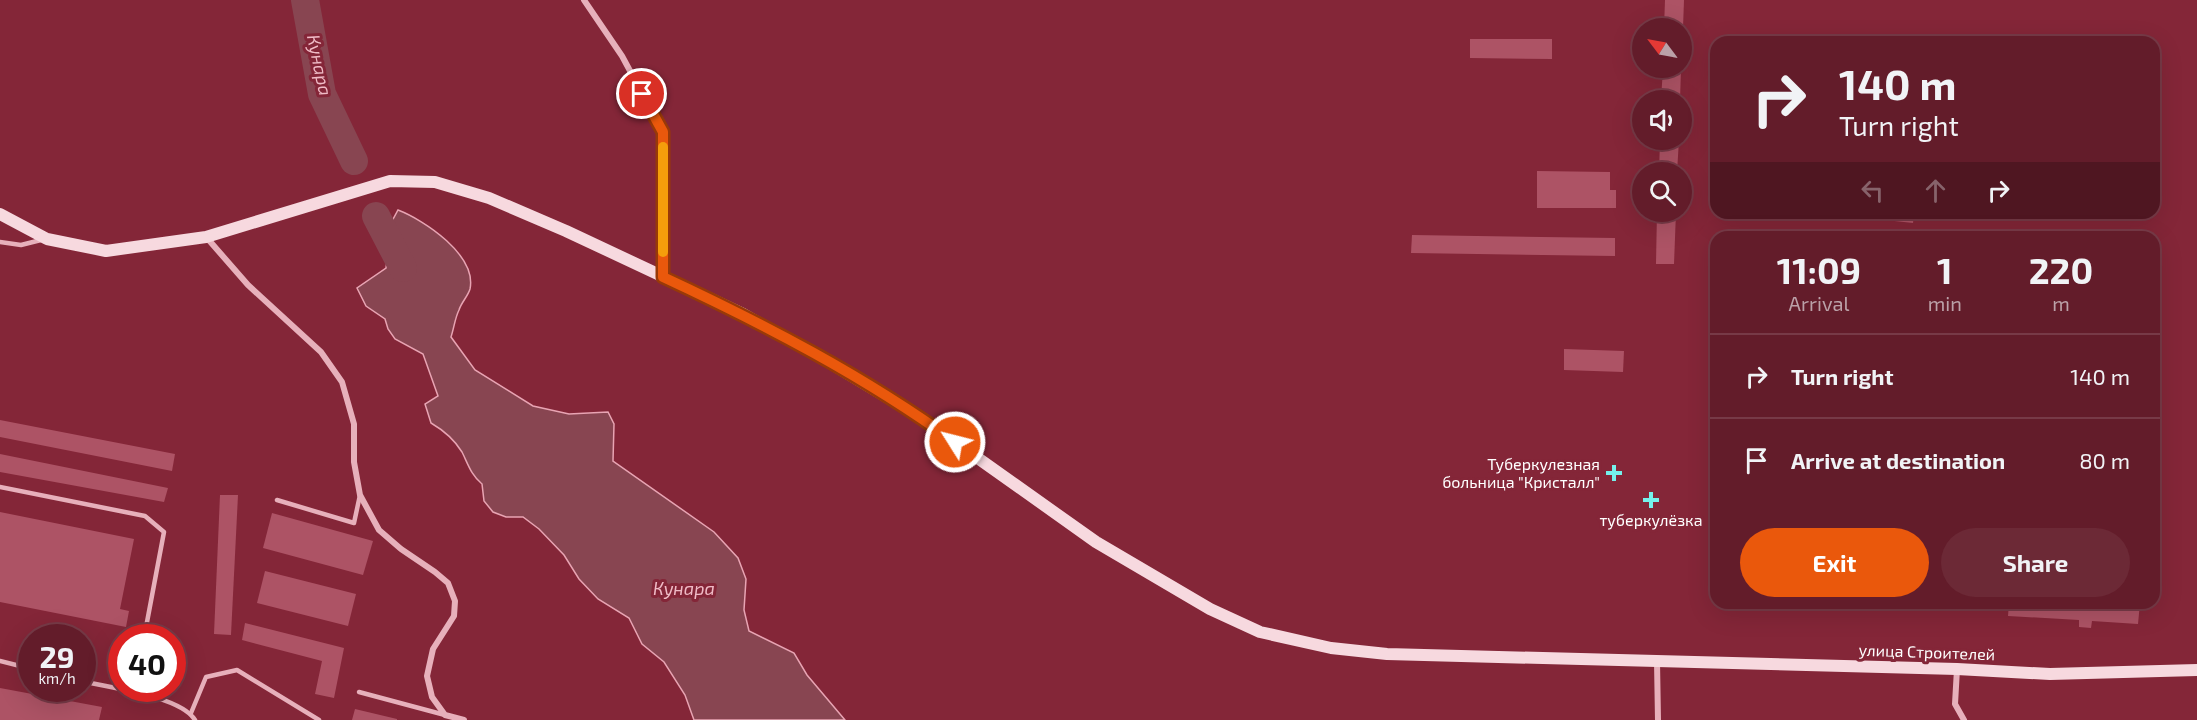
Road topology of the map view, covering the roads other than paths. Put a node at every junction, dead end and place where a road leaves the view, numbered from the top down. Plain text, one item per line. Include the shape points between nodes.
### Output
1 (584, 0) edge
2 (0, 214) edge
3 (207, 237) junction
4 (47, 238) junction
5 (0, 242) edge
6 (663, 277) junction
7 (0, 487) edge
8 (360, 495) junction
9 (277, 500) dead end
10 (147, 624) edge
11 (0, 661) edge
12 (1657, 661) junction
13 (18, 666) edge
14 (1957, 669) junction
15 (2197, 670) edge
16 (359, 692) dead end
17 (169, 702) edge
18 (191, 713) junction
19 (445, 715) junction
20 (195, 720) edge
21 (319, 720) edge
22 (464, 720) edge
23 (1658, 720) edge
24 (1964, 720) edge

1 - 6 street via 622,56 663,132
2 - 4 street, улица Строителей
3 - 4 street, улица Строителей via 106,251
3 - 6 street, улица Строителей via 390,180 435,182 489,198
3 - 8 street via 248,285 321,352 342,382 354,423 354,462
4 - 5 lane via 21,245
6 - 12 street, улица Строителей via 832,364 920,417 1096,542 1210,609 1260,632 1331,648 1387,654
7 - 10 lane via 145,516 164,532
8 - 9 lane via 354,523
8 - 19 street via 379,530 448,583 455,601 454,616 433,649 427,676 432,697
11 - 13 lane
12 - 14 street, улица Строителей
12 - 23 street
14 - 15 street, улица Строителей via 2050,674
14 - 24 street via 1955,704
16 - 19 lane
17 - 18 lane
18 - 20 lane
18 - 21 lane via 206,677 237,670
19 - 22 street

